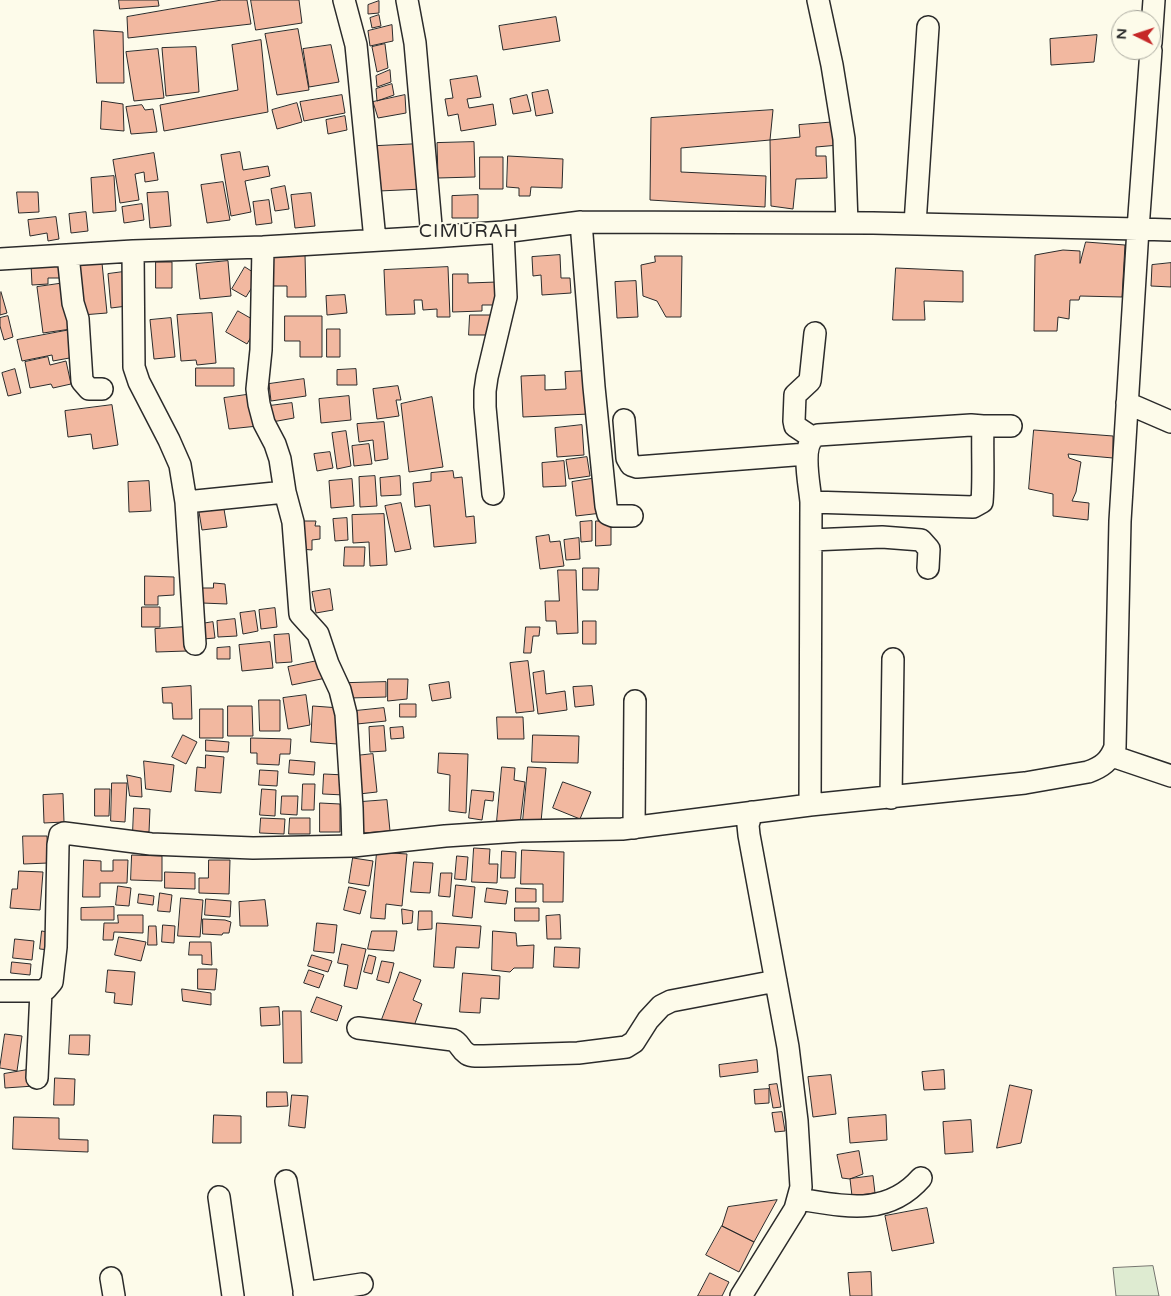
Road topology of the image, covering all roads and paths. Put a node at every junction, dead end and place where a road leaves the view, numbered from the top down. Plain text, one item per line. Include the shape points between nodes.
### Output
1 (344, 0) edge
2 (407, 0) edge
3 (818, 0) edge
4 (928, 27) dead end
5 (1149, 60) edge
6 (581, 222) junction
7 (847, 223) junction
8 (914, 224) junction
9 (1138, 229) junction
10 (1171, 230) edge
11 (503, 232) junction
12 (432, 237) junction
13 (375, 240) junction
14 (263, 247) junction
15 (133, 251) junction
16 (68, 255) junction
17 (0, 259) edge
18 (815, 333) dead end
19 (102, 389) dead end
20 (1127, 403) junction
21 (624, 420) dead end
22 (1171, 422) edge
23 (983, 426) junction
24 (1011, 426) dead end
25 (810, 446) junction
26 (285, 492) junction
27 (493, 494) dead end
28 (186, 502) junction
29 (811, 502) junction
30 (632, 516) dead end
31 (811, 540) junction
32 (928, 568) dead end
33 (195, 644) dead end
34 (894, 659) dead end
35 (636, 701) dead end
36 (1112, 756) junction
37 (1171, 776) edge
38 (891, 798) junction
39 (810, 805) junction
40 (752, 812) junction
41 (634, 828) junction
42 (353, 846) junction
43 (776, 981) junction
44 (0, 991) edge
45 (41, 991) junction
46 (358, 1028) dead end
47 (37, 1078) dead end
48 (921, 1178) dead end
49 (286, 1181) dead end
50 (219, 1197) dead end
51 (799, 1199) junction
52 (362, 1284) dead end
53 (304, 1295) edge
54 (233, 1296) edge
55 (741, 1296) edge

1 - 13 street via 356,45
2 - 12 street via 415,43
3 - 7 street via 844,139
4 - 8 street
5 - 9 street
6 - 7 street
6 - 11 street
6 - 30 street via 606,506 608,514 613,516
7 - 8 street
8 - 9 street
9 - 10 street
9 - 20 street
11 - 12 street
11 - 27 street via 506,297 487,377 485,407
12 - 13 street
13 - 14 street
14 - 15 street
14 - 26 street via 257,389 264,422 280,459
15 - 16 street
15 - 28 street via 134,368 180,465
16 - 17 street
16 - 19 street via 78,319 82,381 89,389
18 - 25 street via 810,381 795,395 794,421
20 - 22 street
20 - 36 street via 1120,520 1116,747
21 - 25 street via 628,458 631,465 637,467
23 - 24 street
23 - 25 street via 818,435
23 - 29 street via 984,473 982,502 978,506
25 - 29 street
26 - 28 street
26 - 42 street via 293,522 300,614 318,634 346,714
28 - 33 street
29 - 31 street
31 - 32 street via 882,537 921,540 929,550
31 - 39 street
34 - 38 street
35 - 41 street
36 - 37 street
36 - 38 street via 1088,772 1026,783
38 - 39 street
39 - 40 street
40 - 41 street
40 - 43 street via 749,835
41 - 42 street via 520,831
42 - 45 street via 253,848 151,844 64,833 60,835 58,845 52,982
43 - 46 street via 671,1001 660,1006 631,1045 616,1049 469,1055 453,1040
43 - 51 street via 794,1093 801,1180
44 - 45 street
45 - 47 street
48 - 51 street via 910,1190 878,1204 862,1207
49 - 53 street
50 - 54 street
51 - 55 street
52 - 53 street

